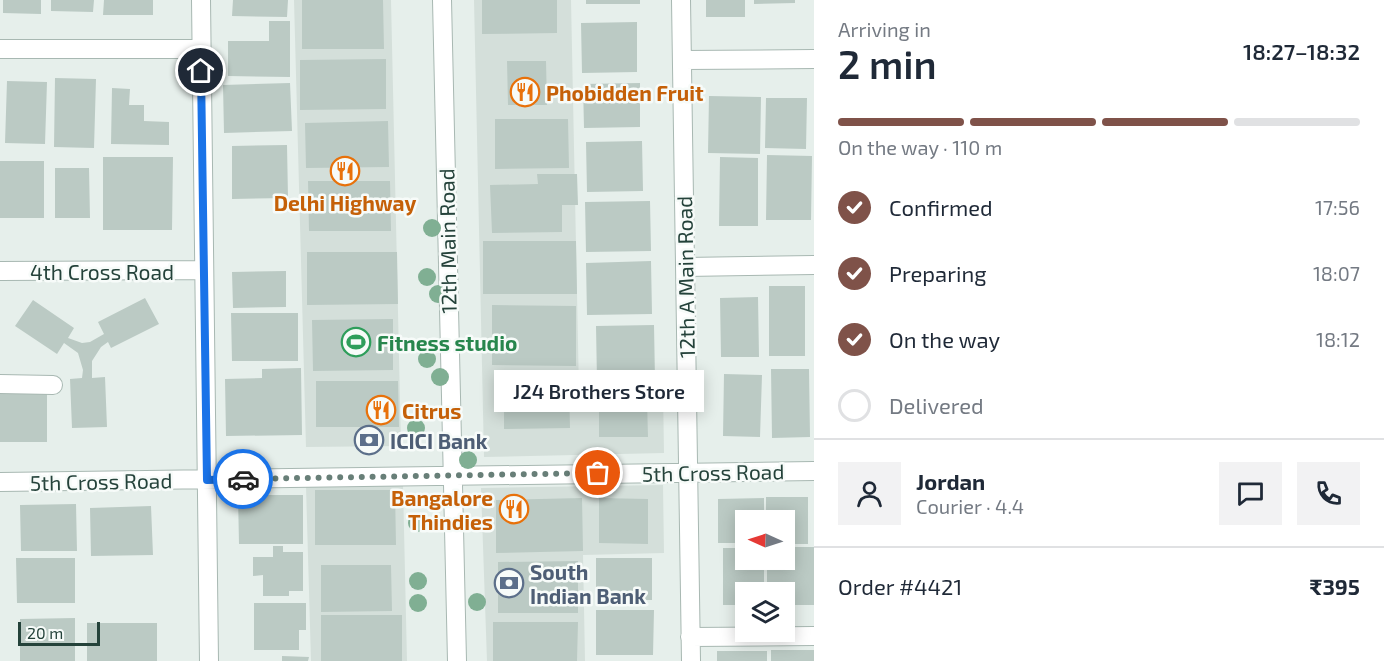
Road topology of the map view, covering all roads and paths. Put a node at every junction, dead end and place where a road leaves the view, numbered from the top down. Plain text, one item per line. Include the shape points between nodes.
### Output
1 (201, 0) edge
2 (442, 0) edge
3 (681, 0) edge
4 (0, 49) edge
5 (201, 49) junction
6 (814, 59) edge
7 (682, 60) junction
8 (814, 265) edge
9 (685, 267) junction
10 (204, 270) junction
11 (0, 271) edge
12 (0, 384) edge
13 (53, 385) dead end
14 (814, 471) edge
15 (688, 472) junction
16 (453, 474) junction
17 (207, 480) junction
18 (0, 482) edge
19 (814, 636) edge
20 (690, 638) junction
21 (209, 661) edge
22 (457, 661) edge
23 (691, 661) edge

1 - 5 street
2 - 16 street, 12th Main Road
3 - 7 street, 12th A Main Road
4 - 5 street
5 - 10 street
6 - 7 street
7 - 9 street, 12th A Main Road
8 - 9 street
9 - 15 street, 12th A Main Road
10 - 11 street, 4th Cross Road
10 - 17 street
12 - 13 street
14 - 15 street, 5th Cross Road
15 - 16 street, 5th Cross Road
15 - 20 street, 12th A Main Road
16 - 17 street, 5th Cross Road
16 - 22 street, 12th Main Road
17 - 18 street, 5th Cross Road
17 - 21 street
19 - 20 street
20 - 23 street, 12th A Main Road

